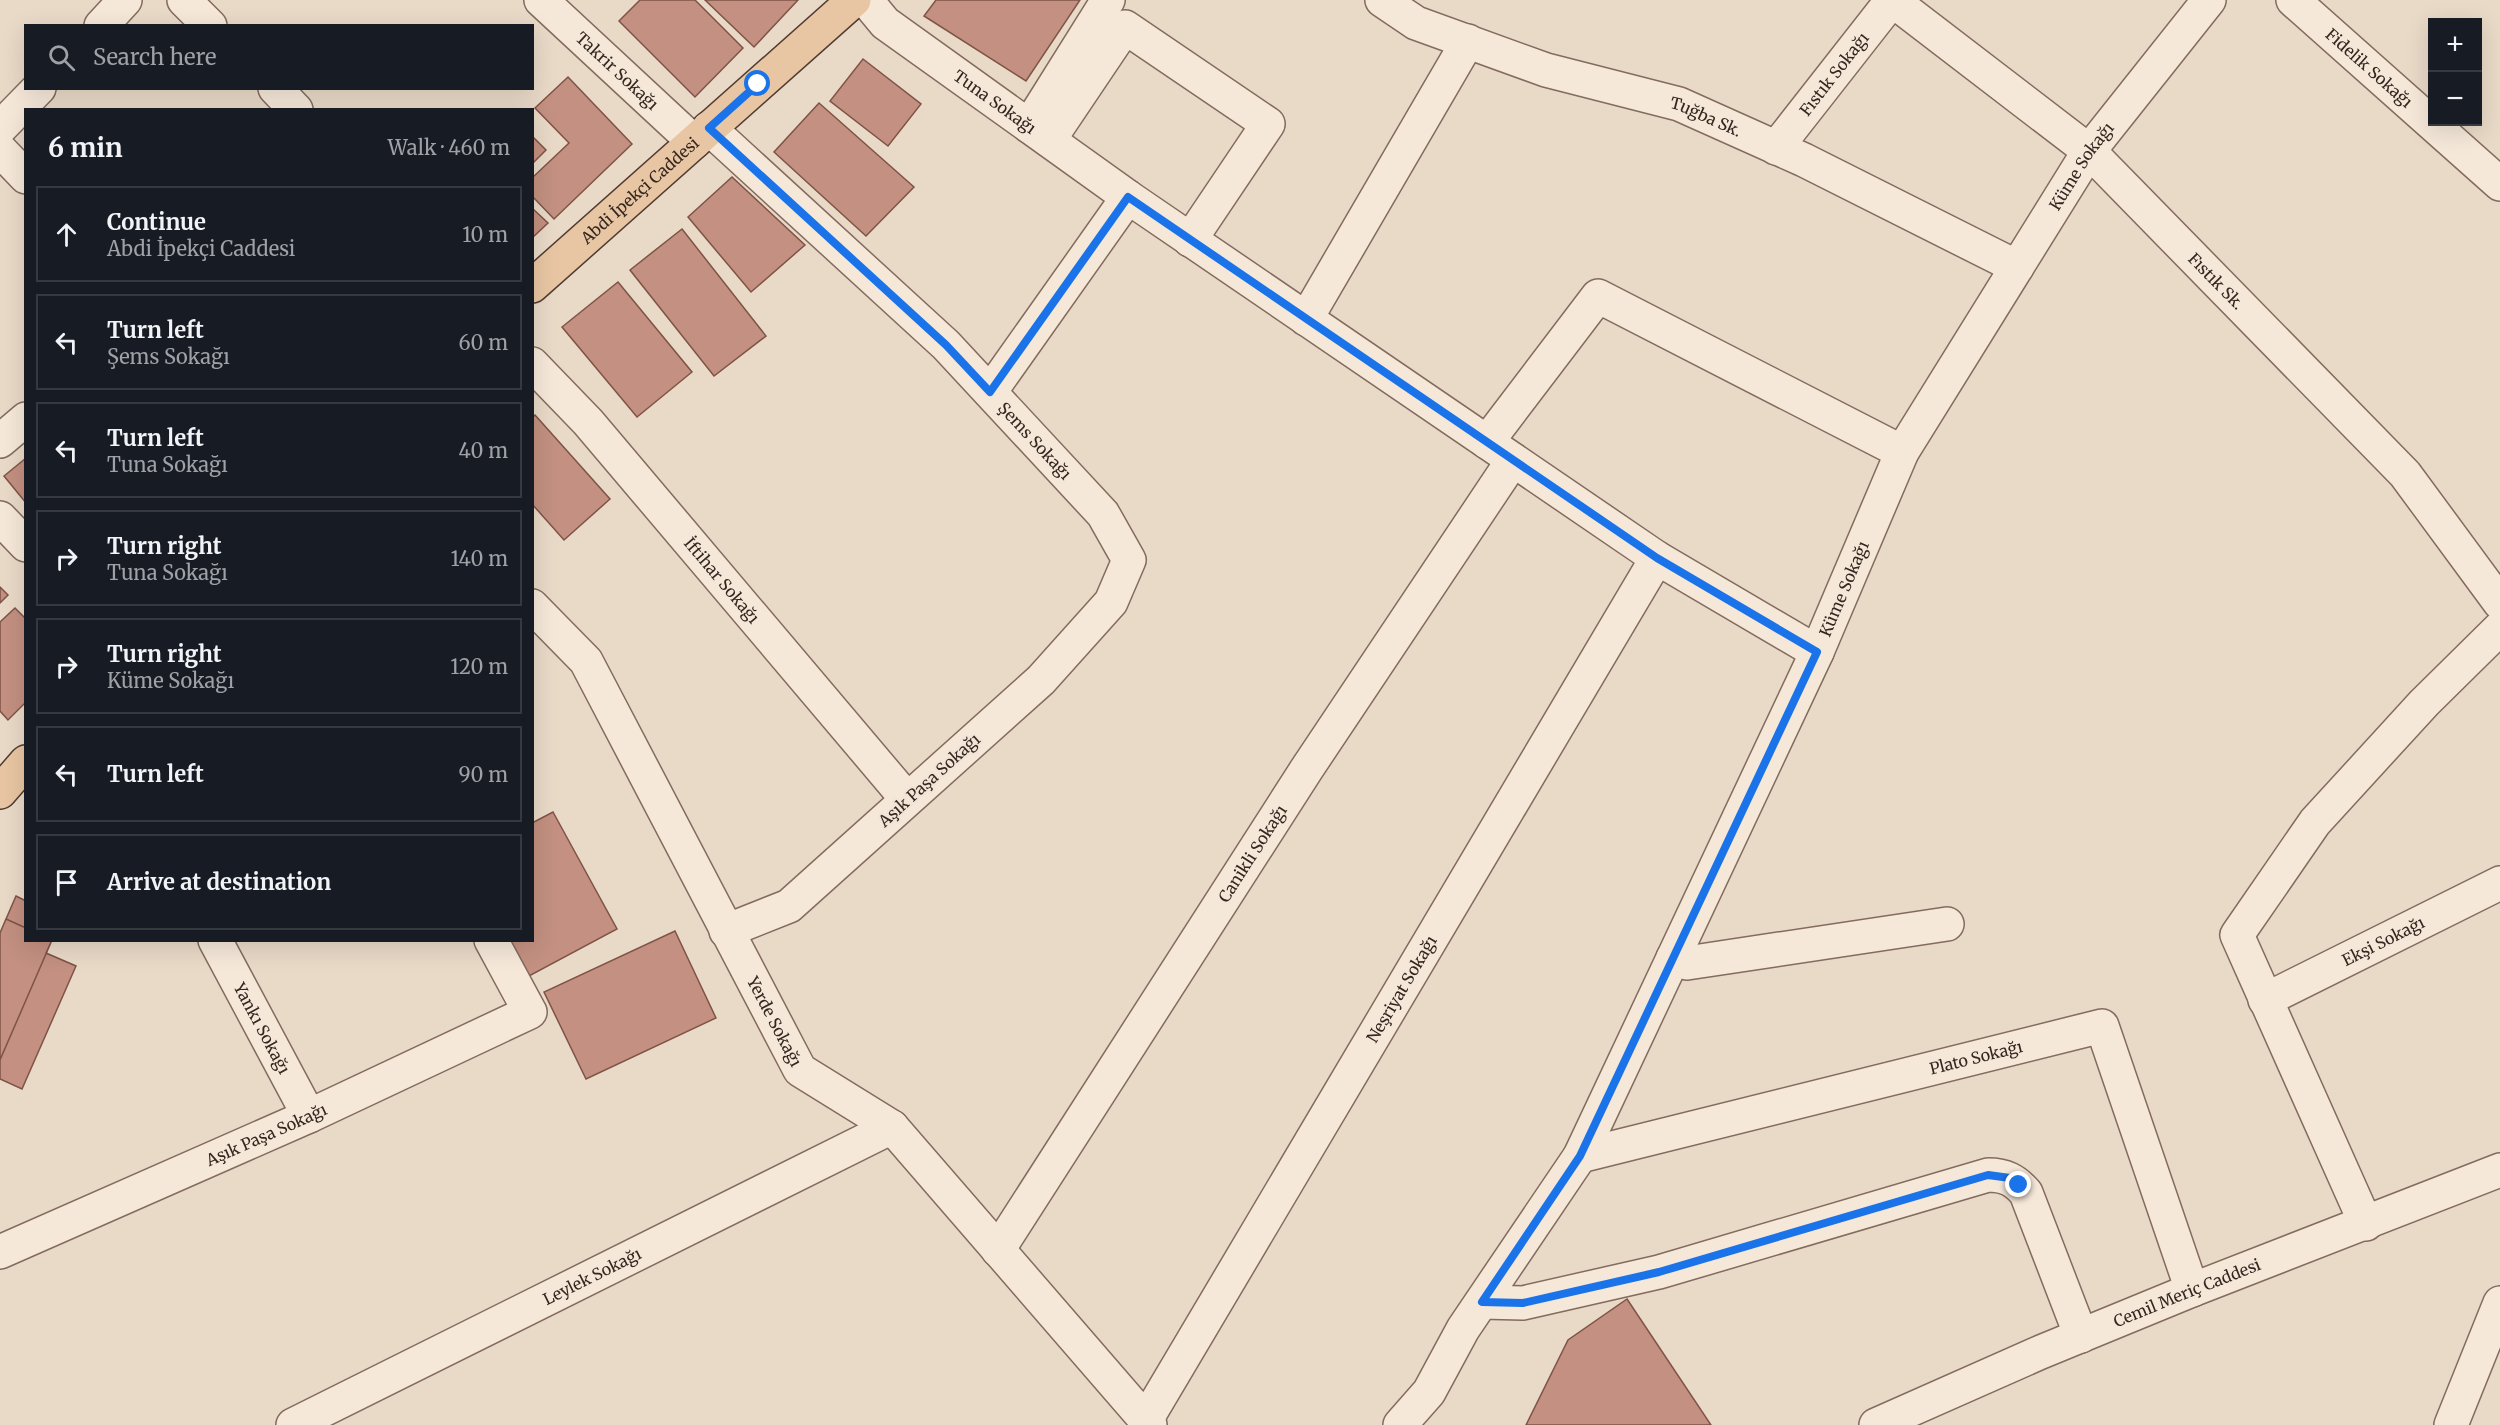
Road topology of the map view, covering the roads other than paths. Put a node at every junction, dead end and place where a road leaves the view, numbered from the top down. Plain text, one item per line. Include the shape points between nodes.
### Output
1 (125, 0) edge
2 (184, 0) edge
3 (541, 0) edge
4 (854, 0) edge
5 (866, 0) edge
6 (1108, 0) edge
7 (1382, 0) edge
8 (1892, 0) edge
9 (2209, 0) edge
10 (2293, 0) edge
11 (102, 24) edge
12 (208, 24) edge
13 (1468, 41) junction
14 (37, 90) edge
15 (277, 90) edge
16 (295, 108) edge
17 (0, 128) edge
18 (1039, 133) junction
19 (702, 135) junction
20 (1776, 148) junction
21 (0, 150) edge
22 (2089, 151) junction
23 (24, 175) edge
24 (2500, 184) edge
25 (1128, 197) junction
26 (1190, 240) junction
27 (2017, 267) junction
28 (534, 284) edge
29 (1306, 319) junction
30 (534, 366) edge
31 (990, 392) junction
32 (24, 421) edge
33 (0, 441) edge
34 (1500, 451) junction
35 (1902, 452) junction
36 (0, 518) edge
37 (24, 543) edge
38 (1657, 558) junction
39 (1111, 602) joint
40 (2500, 603) edge
41 (534, 608) edge
42 (2500, 628) edge
43 (1817, 652) junction
44 (24, 764) edge
45 (0, 792) edge
46 (907, 799) junction
47 (2500, 883) edge
48 (1947, 924) dead end
49 (726, 931) junction
50 (216, 942) edge
51 (492, 942) edge
52 (1673, 958) junction
53 (2265, 1000) junction
54 (309, 1116) junction
55 (892, 1127) junction
56 (1580, 1156) junction
57 (2500, 1170) edge
58 (2366, 1224) junction
59 (998, 1250) junction
60 (0, 1251) edge
61 (2192, 1290) junction
62 (1482, 1302) junction
63 (2500, 1303) edge
64 (2081, 1336) junction
65 (1148, 1422) edge
66 (293, 1425) edge
67 (1400, 1425) edge
68 (1876, 1425) edge
69 (2451, 1425) edge

1 - 11 street
2 - 12 street
3 - 19 street, Takrir Sokağı
4 - 19 main road, Abdi İpekçi Caddesi
5 - 18 street, Tuna Sokağı via 885,23
6 - 18 street
7 - 13 street, Tuğba Sk. via 1416,23
8 - 20 street, Fıstık Sokağı
8 - 22 street, Fıstık Sk.
9 - 22 street, Küme Sokağı
10 - 24 street, Fidelik Sokağı
13 - 20 street, Tuğba Sk. via 1546,70 1679,104
13 - 29 street
14 - 17 street
15 - 16 street
18 - 25 street, Tuna Sokağı
18 - 26 street via 1125,27 1268,124
19 - 28 main road, Abdi İpekçi Caddesi
19 - 31 street, Şems Sokağı via 946,345
20 - 27 street, Tuğba Sk.
21 - 23 street
22 - 27 street, Küme Sokağı
22 - 40 street, Fıstık Sk. via 2405,474
25 - 26 street, Tuna Sokağı
25 - 31 street
26 - 29 street, Tuna Sokağı
27 - 35 street, Küme Sokağı
29 - 34 street, Tuna Sokağı
30 - 46 street, İftihar Sokağı via 603,439
31 - 39 street, Şems Sokağı via 1103,514 1129,560
32 - 33 street
34 - 35 street, Canikli Sokağı via 1598,296
34 - 38 street, Tuna Sokağı
34 - 59 street, Canikli Sokağı via 1306,770
35 - 43 street, Küme Sokağı
36 - 37 street
38 - 43 street, Tuna Sokağı
38 - 65 street, Neşriyat Sokağı
39 - 46 street, Aşık Paşa Sokağı via 1041,680
41 - 49 street, Yerde Sokağı via 586,661
42 - 53 street via 2424,703 2315,822 2237,935
43 - 52 street, Küme Sokağı
44 - 45 main road
46 - 49 street, Aşık Paşa Sokağı via 789,906
47 - 53 street, Ekşi Sokağı
48 - 52 street via 1687,963
49 - 55 street, Yerde Sokağı via 800,1070
50 - 54 street, Yankı Sokağı
51 - 54 street, Aşık Paşa Sokağı via 530,1012
52 - 56 street, Küme Sokağı
53 - 58 street
54 - 60 street, Aşık Paşa Sokağı
55 - 59 street, Yerde Sokağı
55 - 66 street, Leylek Sokağı
56 - 61 street, Plato Sokağı via 2102,1026
56 - 62 street, Küme Sokağı
57 - 58 street, Cemil Meriç Caddesi
58 - 61 street, Cemil Meriç Caddesi
59 - 65 street, Yerde Sokağı
61 - 64 street, Cemil Meriç Caddesi
62 - 64 street via 1523,1303 1659,1272 1988,1175 1999,1175 2010,1178 2026,1193
62 - 67 street, Küme Sokağı via 1429,1392
63 - 69 street
64 - 68 street, Cemil Meriç Caddesi

